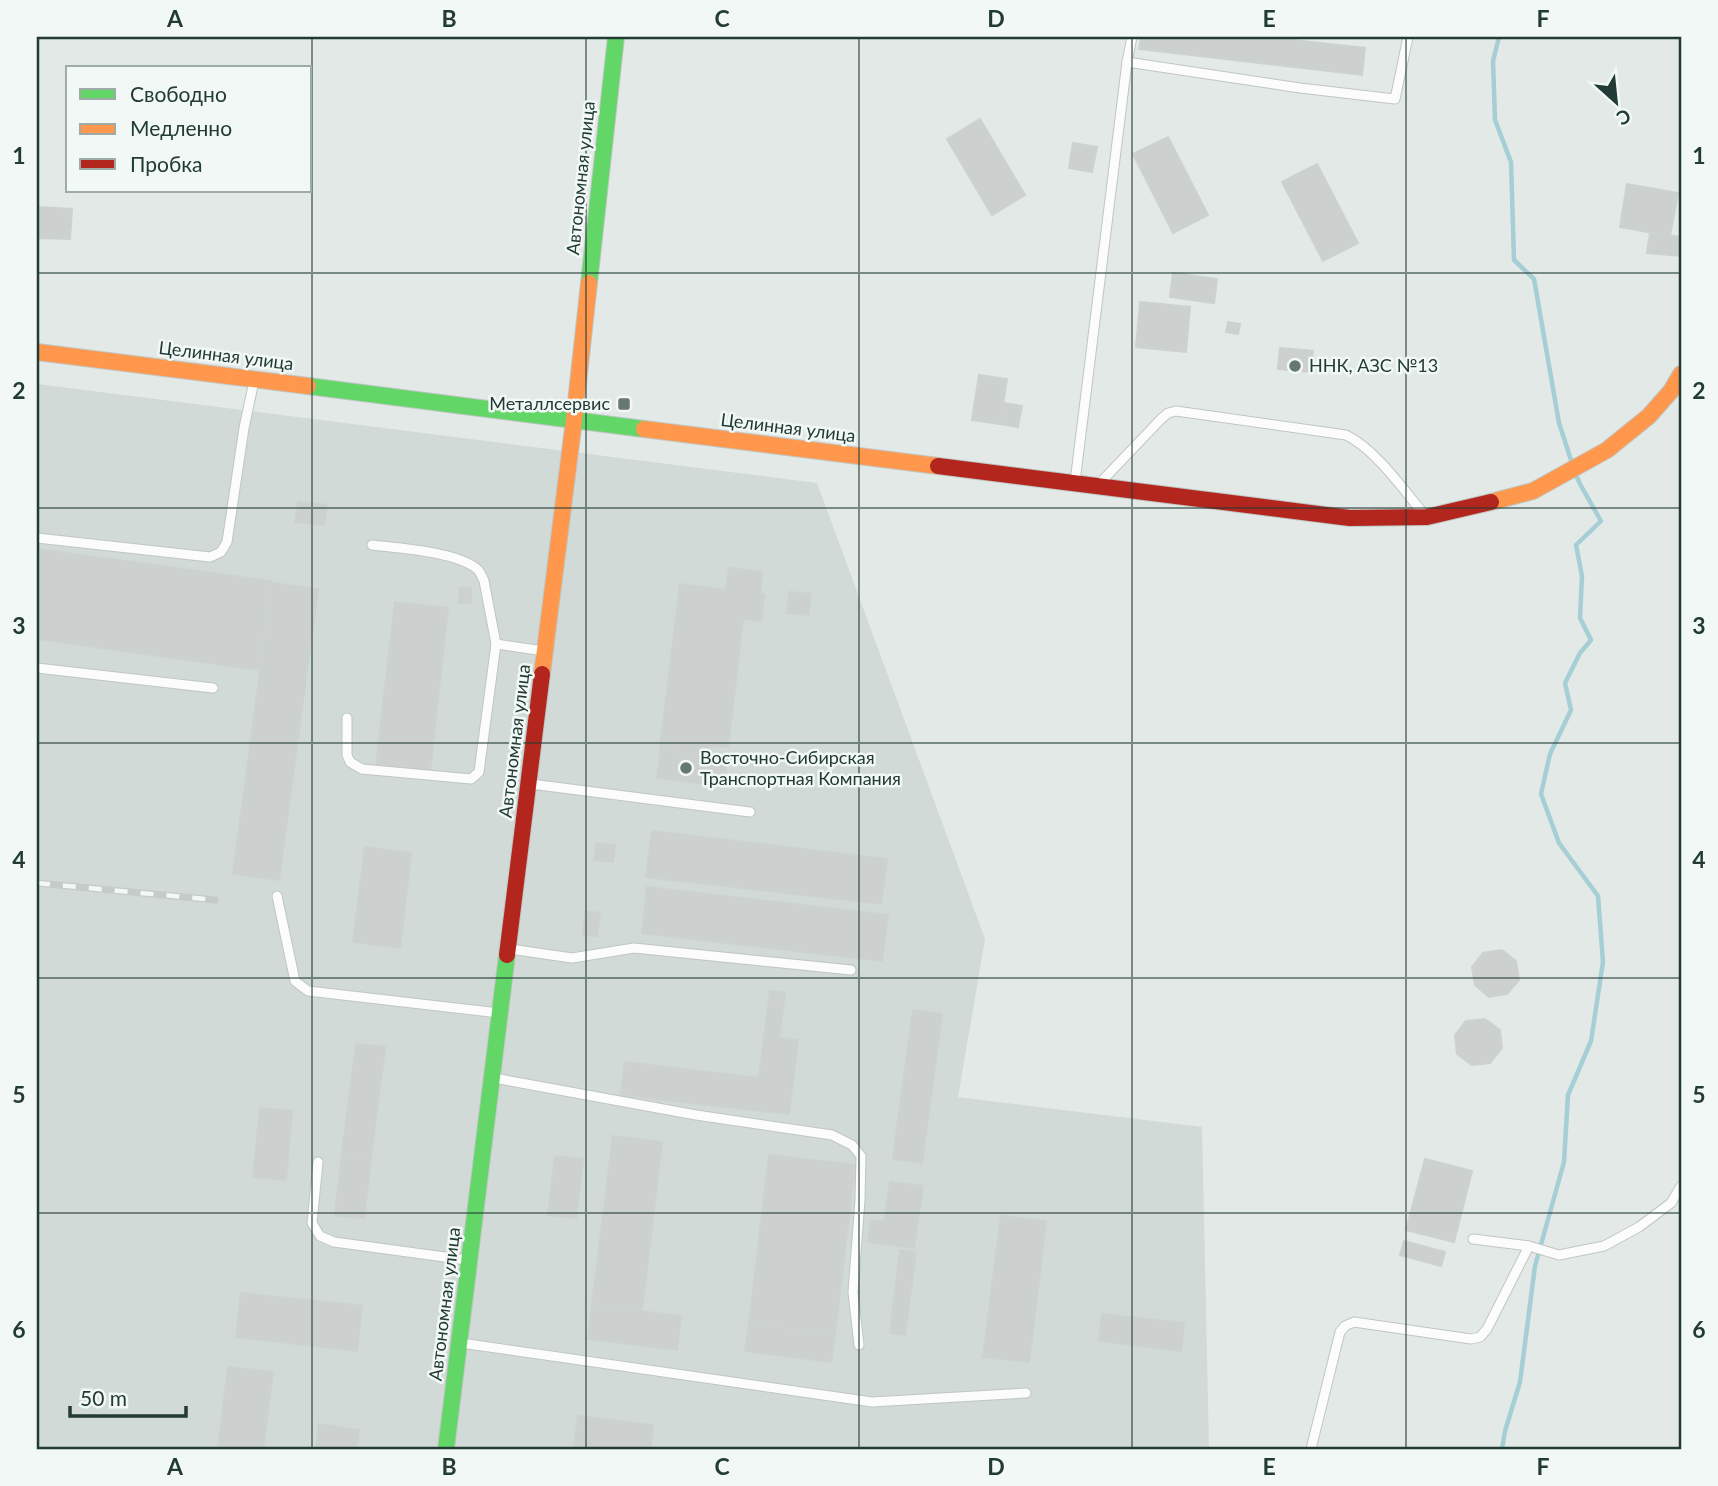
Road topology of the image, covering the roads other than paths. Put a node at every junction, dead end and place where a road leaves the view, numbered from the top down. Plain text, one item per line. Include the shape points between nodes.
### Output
1 (616, 37) edge
2 (1131, 37) edge
3 (1408, 37) edge
4 (1127, 62) junction
5 (37, 352) edge
6 (1681, 374) edge
7 (255, 379) junction
8 (574, 420) junction
9 (1074, 484) junction
10 (1097, 487) junction
11 (1427, 517) junction
12 (37, 538) edge
13 (372, 545) dead end
14 (496, 644) junction
15 (545, 651) junction
16 (37, 668) edge
17 (213, 688) dead end
18 (347, 718) dead end
19 (529, 783) junction
20 (750, 812) dead end
21 (277, 896) dead end
22 (508, 949) junction
23 (851, 970) dead end
24 (500, 1013) junction
25 (492, 1077) junction
26 (318, 1161) dead end
27 (1681, 1186) edge
28 (1473, 1239) dead end
29 (1529, 1246) junction
30 (469, 1260) junction
31 (460, 1343) junction
32 (859, 1345) dead end
33 (1026, 1393) dead end
34 (446, 1449) edge
35 (1311, 1449) edge

1 - 8 street, Автономная улица
2 - 4 lane
3 - 4 lane via 1395,99
4 - 9 lane
5 - 7 street, Целинная улица
6 - 11 street, Целинная улица via 1649,416 1607,450 1533,491
7 - 8 street, Целинная улица
7 - 12 lane via 227,542 220,552 210,557
8 - 9 street, Целинная улица
8 - 15 street, Автономная улица
9 - 10 street, Целинная улица
10 - 11 street, Целинная улица via 1350,518
10 - 11 lane via 1168,412 1176,411 1346,435 1368,449
13 - 14 lane via 443,555 480,572
14 - 15 lane
14 - 18 lane via 479,772 471,779 362,769 346,755
15 - 19 street, Автономная улица
16 - 17 lane
19 - 20 lane
19 - 22 street, Автономная улица
21 - 24 lane via 295,981 308,991
22 - 23 lane via 572,958 634,948
22 - 24 street, Автономная улица
24 - 25 street, Автономная улица
25 - 30 street, Автономная улица
25 - 32 lane via 832,1135 852,1145 860,1156 853,1292
26 - 30 lane via 312,1223 320,1236 334,1242
27 - 29 lane via 1671,1203 1604,1246 1559,1255
28 - 29 lane
29 - 35 lane via 1480,1337 1354,1322 1345,1326 1339,1332
30 - 31 street, Автономная улица
31 - 33 lane via 872,1402
31 - 34 street, Автономная улица

